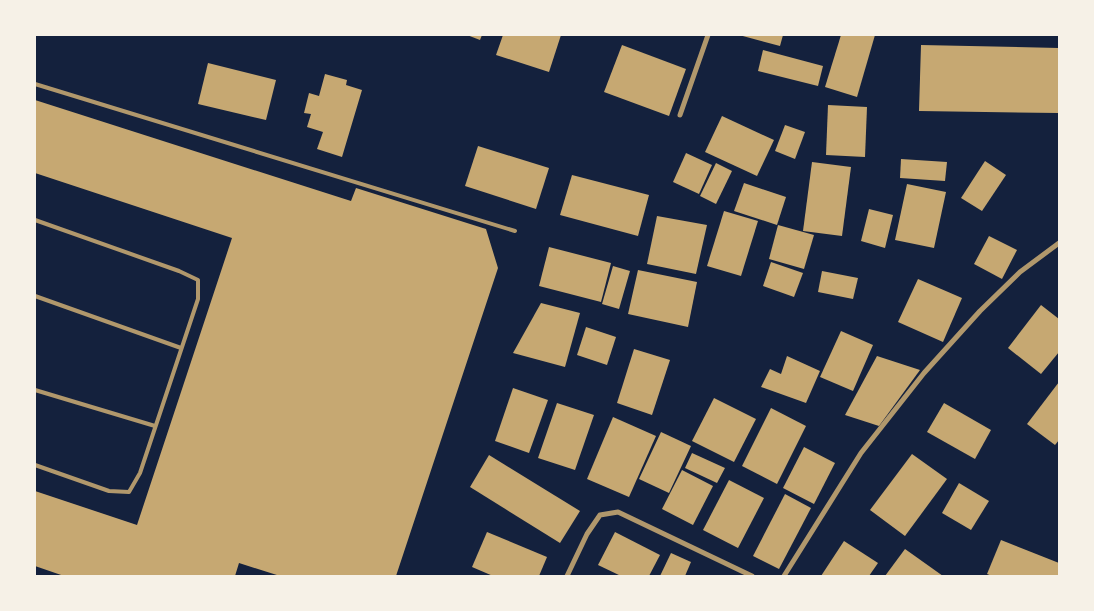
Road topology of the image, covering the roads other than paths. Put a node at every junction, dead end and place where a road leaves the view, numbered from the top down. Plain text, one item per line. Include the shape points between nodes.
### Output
1 (708, 35) edge
2 (35, 84) edge
3 (680, 115) dead end
4 (35, 220) edge
5 (515, 231) dead end
6 (1059, 243) edge
7 (35, 296) edge
8 (181, 348) junction
9 (35, 390) edge
10 (155, 426) junction
11 (35, 465) edge
12 (567, 576) edge
13 (752, 576) edge
14 (784, 576) edge

1 - 3 street
2 - 5 lane
4 - 8 lane via 198,280 198,299
6 - 14 street via 1020,272 924,373 861,453
7 - 8 lane
8 - 10 lane
9 - 10 lane
10 - 11 lane via 140,473 129,492 109,491
12 - 13 street via 600,515 618,512

